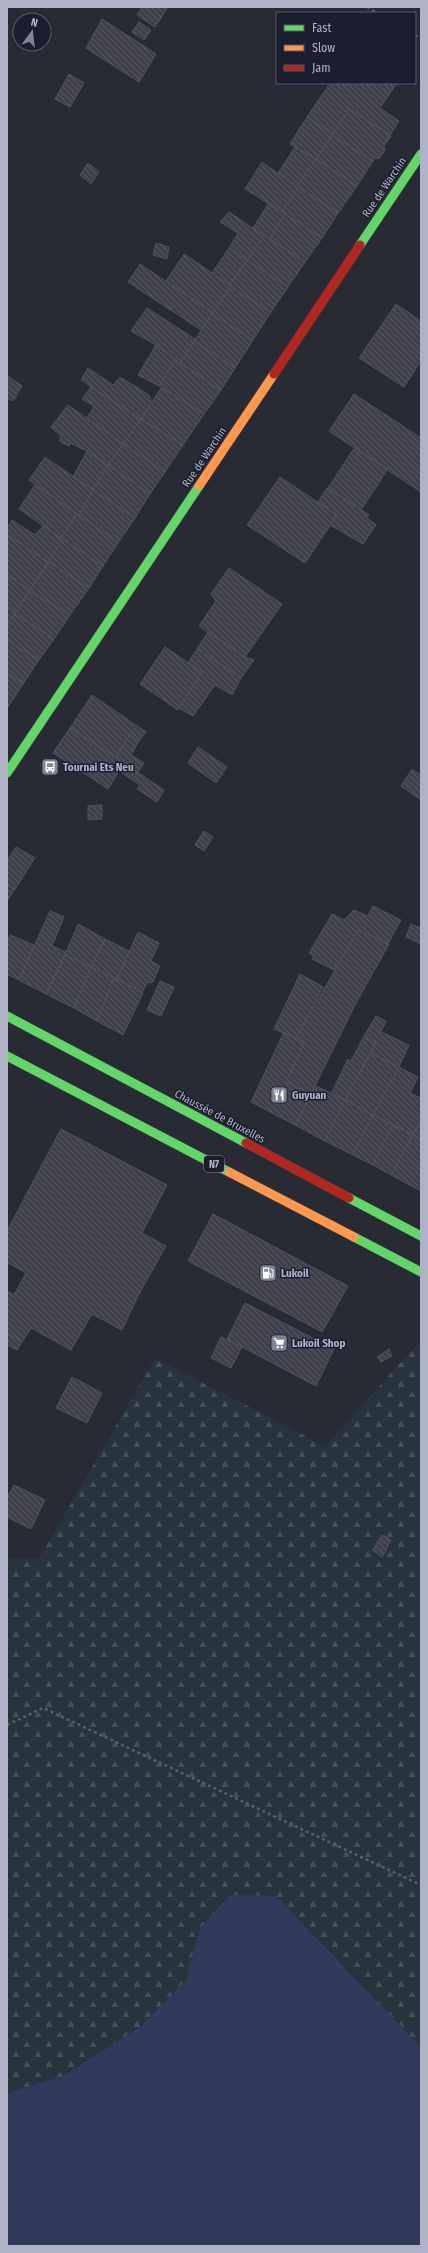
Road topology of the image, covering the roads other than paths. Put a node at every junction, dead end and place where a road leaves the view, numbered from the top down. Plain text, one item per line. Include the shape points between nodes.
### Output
1 (421, 154) edge
2 (7, 773) edge
3 (7, 1016) edge
4 (7, 1056) edge
5 (421, 1236) edge
6 (421, 1272) edge

1 - 2 main road, Rue de Warchin
3 - 5 main road, Chaussée de Bruxelles
4 - 6 main road, N7

